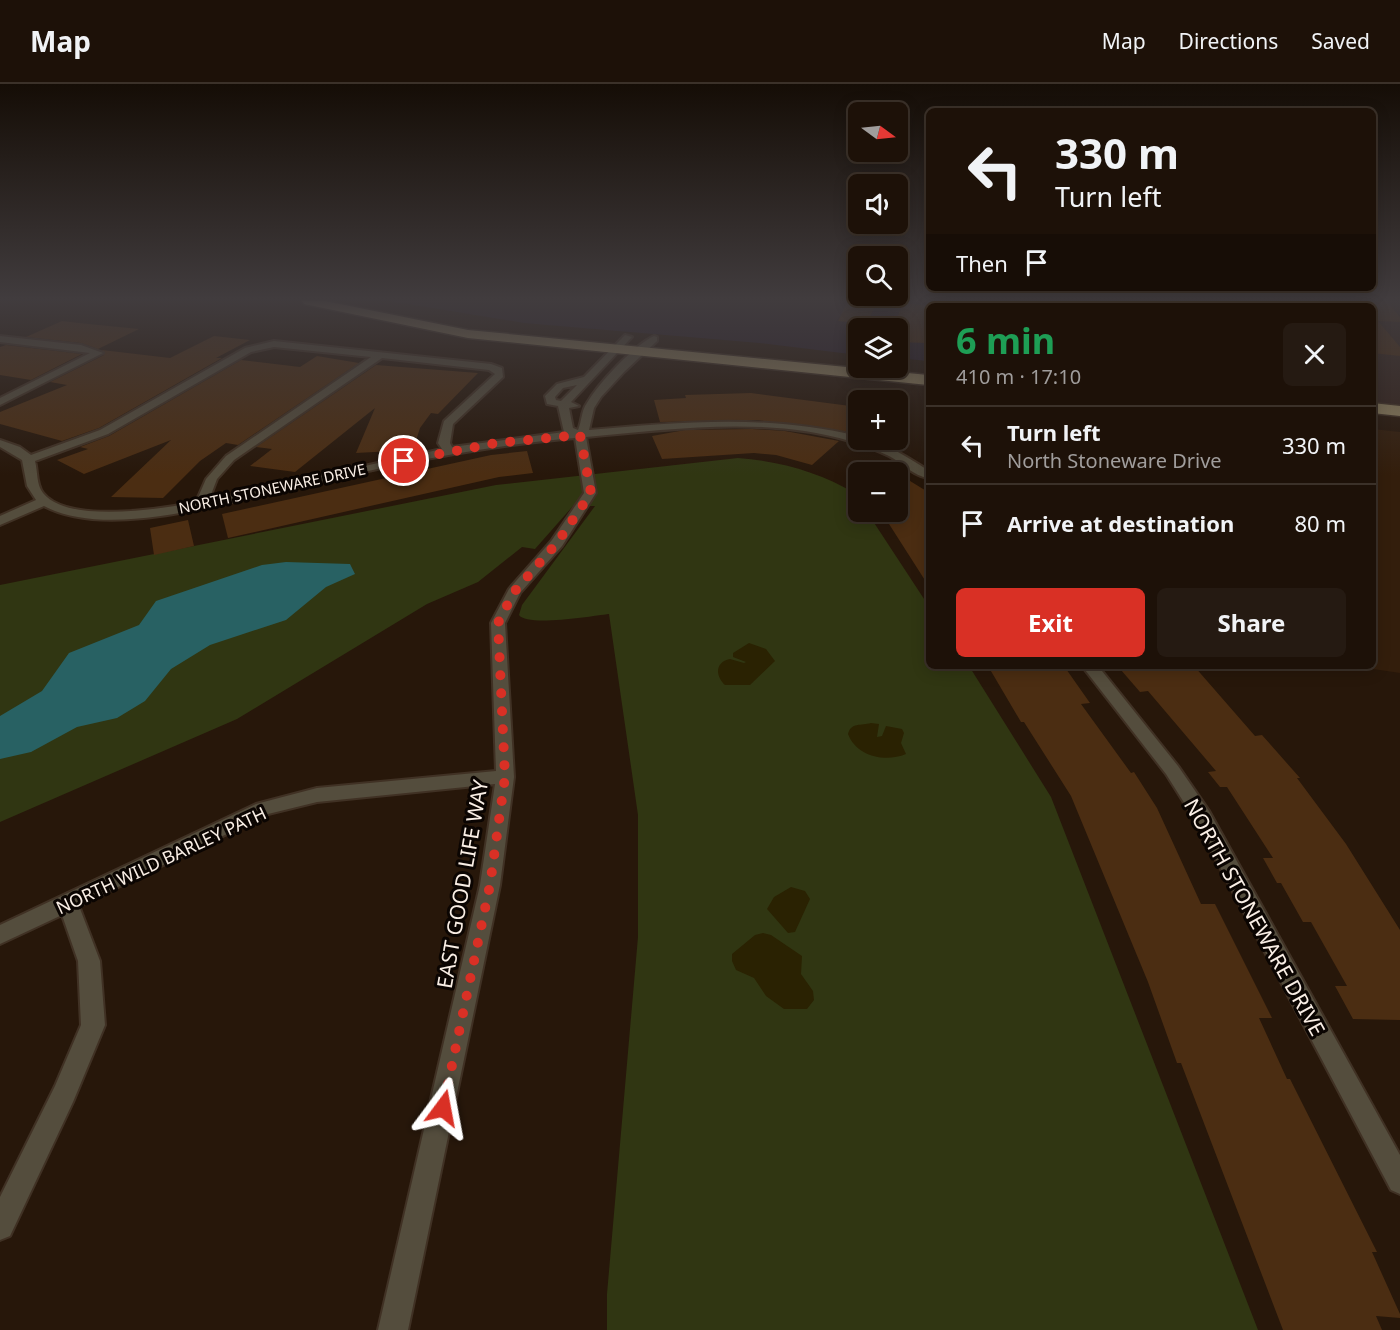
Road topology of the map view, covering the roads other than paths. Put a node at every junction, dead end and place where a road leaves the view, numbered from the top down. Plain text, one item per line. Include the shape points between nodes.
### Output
1 (86, 359) edge
2 (233, 359) edge
3 (374, 359) edge
4 (418, 359) edge
5 (608, 359) edge
6 (632, 359) edge
7 (712, 359) edge
8 (908, 364) edge
9 (926, 366) edge
10 (588, 379) junction
11 (926, 380) edge
12 (0, 402) edge
13 (563, 405) junction
14 (590, 406) junction
15 (1376, 408) edge
16 (1400, 411) edge
17 (1376, 416) edge
18 (1400, 418) edge
19 (1376, 424) edge
20 (1400, 426) edge
21 (580, 435) junction
22 (0, 443) edge
23 (449, 451) junction
24 (28, 460) junction
25 (926, 474) edge
26 (45, 501) junction
27 (202, 504) junction
28 (0, 520) edge
29 (1091, 669) edge
30 (505, 777) junction
31 (68, 904) junction
32 (0, 935) edge
33 (1400, 1181) edge
34 (0, 1226) edge
35 (393, 1330) edge

1 - 12 street
2 - 24 street via 104,432
3 - 27 street via 230,458 204,490
4 - 23 street via 499,370 500,375 448,423 444,443
5 - 10 street
6 - 14 street
7 - 11 main road
8 - 9 main road
10 - 13 street
10 - 13 street via 555,390 551,402
13 - 14 street
13 - 21 street, EAST GOOD LIFE WAY via 568,430
14 - 21 street via 587,428
15 - 16 main road
17 - 18 main road
19 - 20 main road
21 - 23 street, NORTH STONEWARE DRIVE
21 - 25 street, NORTH STONEWARE DRIVE via 714,423 786,426 870,445
21 - 30 street, EAST GOOD LIFE WAY via 591,493 557,543 514,592 498,623
22 - 24 street
23 - 27 street, NORTH STONEWARE DRIVE
24 - 26 street via 33,487
26 - 27 street, NORTH STONEWARE DRIVE via 69,511 103,515
26 - 28 street
29 - 33 street, NORTH STONEWARE DRIVE via 1172,770 1202,816
30 - 31 street, NORTH WILD BARLEY PATH via 317,795 263,809
30 - 35 street, EAST GOOD LIFE WAY via 490,885 468,997
31 - 32 street, NORTH WILD BARLEY PATH
31 - 34 street via 89,962 93,1025

